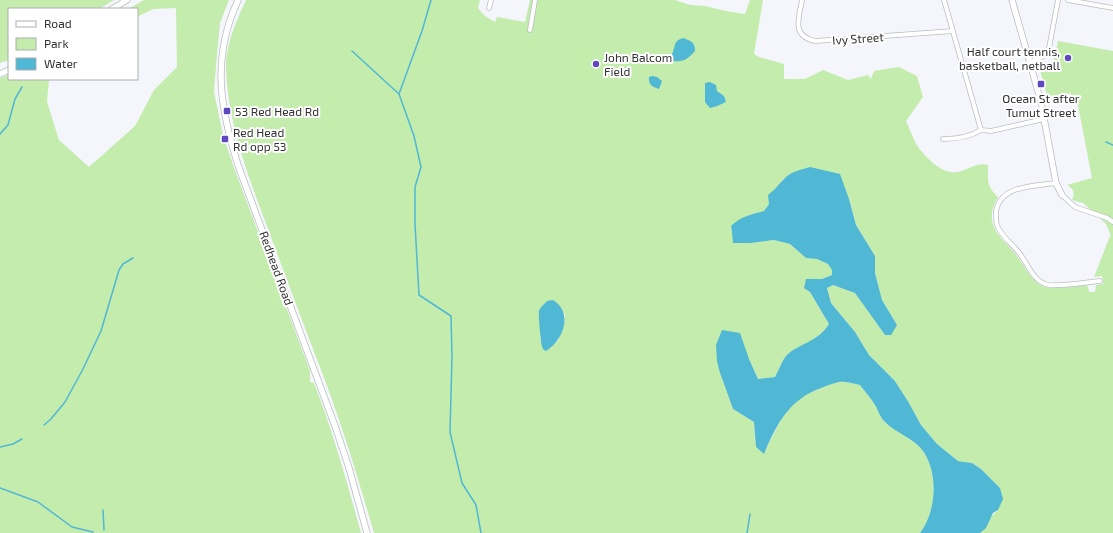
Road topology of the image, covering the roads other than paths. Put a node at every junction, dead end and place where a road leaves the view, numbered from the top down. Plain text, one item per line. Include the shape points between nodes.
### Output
1 (127, 0) edge
2 (238, 0) edge
3 (491, 0) edge
4 (535, 0) edge
5 (802, 0) edge
6 (944, 0) edge
7 (1012, 0) edge
8 (1058, 0) edge
9 (1068, 0) edge
10 (114, 8) edge
11 (489, 8) dead end
12 (1113, 8) edge
13 (530, 30) dead end
14 (953, 31) junction
15 (1029, 62) junction
16 (1044, 119) junction
17 (981, 130) junction
18 (943, 139) dead end
19 (1056, 183) junction
20 (1062, 195) joint
21 (1113, 222) edge
22 (1100, 281) dead end
23 (366, 533) edge

1 - 10 main road
2 - 23 main road, Redhead Road via 226,34 222,55 221,90 227,127 239,168 335,426
3 - 11 street
4 - 13 street
5 - 14 street, Ivy Street via 799,31 807,39 815,41
6 - 14 street
7 - 15 main road
8 - 15 street via 1049,48 1041,58
9 - 12 street
14 - 17 street
15 - 16 main road
16 - 17 street via 991,131
16 - 19 main road
17 - 18 street via 955,139
19 - 20 main road
19 - 22 street via 1018,189 1004,196 997,209 997,225 1040,282 1053,285
20 - 21 street via 1075,207

